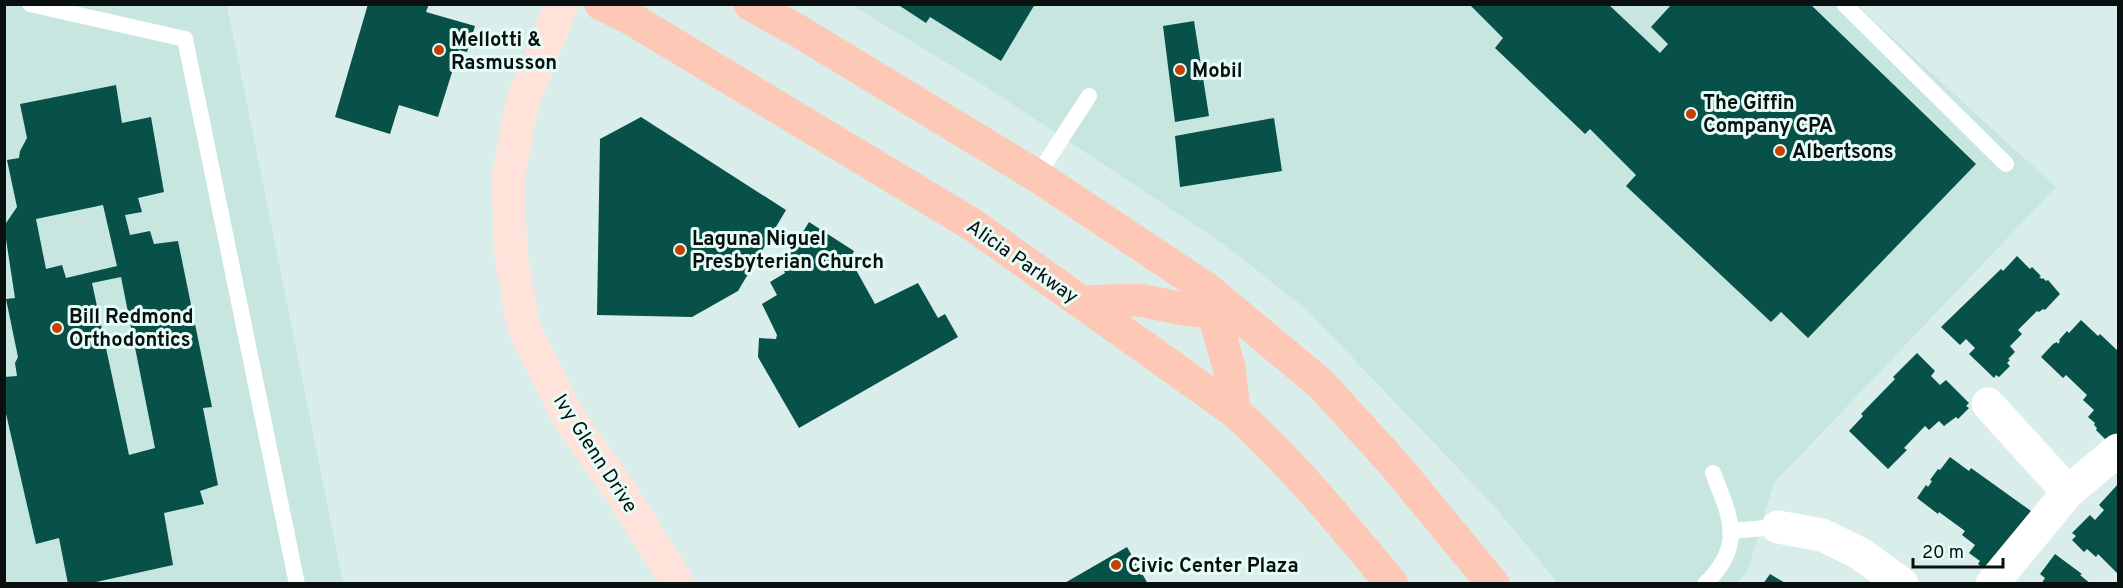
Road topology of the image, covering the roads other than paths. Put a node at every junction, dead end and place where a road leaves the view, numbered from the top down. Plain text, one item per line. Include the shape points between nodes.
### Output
1 (30, 4) edge
2 (562, 4) edge
3 (601, 4) edge
4 (750, 4) edge
5 (1844, 4) edge
6 (1089, 96) dead end
7 (2006, 164) dead end
8 (1037, 176) junction
9 (1081, 302) junction
10 (1218, 304) junction
11 (1988, 404) dead end
12 (1234, 411) junction
13 (2118, 450) edge
14 (1713, 473) dead end
15 (2068, 492) junction
16 (1778, 527) joint
17 (1730, 531) junction
18 (1899, 583) edge
19 (297, 584) edge
20 (678, 584) edge
21 (1392, 584) edge
22 (1493, 584) edge
23 (1705, 584) edge
24 (1992, 584) edge

1 - 19 lane via 185,39
2 - 20 street, Ivy Glenn Drive via 522,103 508,180 511,255 524,328 570,420
3 - 9 main road, Alicia Parkway via 973,225
4 - 8 main road
5 - 7 lane
6 - 8 lane
8 - 10 main road
9 - 10 main road via 1139,300 1184,309
9 - 12 main road, Alicia Parkway
10 - 12 main road
10 - 22 main road via 1321,384 1394,464
11 - 15 street
12 - 21 main road, Alicia Parkway via 1335,515
13 - 15 street
14 - 17 lane via 1730,516
15 - 24 street
16 - 17 lane
16 - 18 street via 1822,535 1859,553
17 - 23 lane via 1730,548 1724,561

